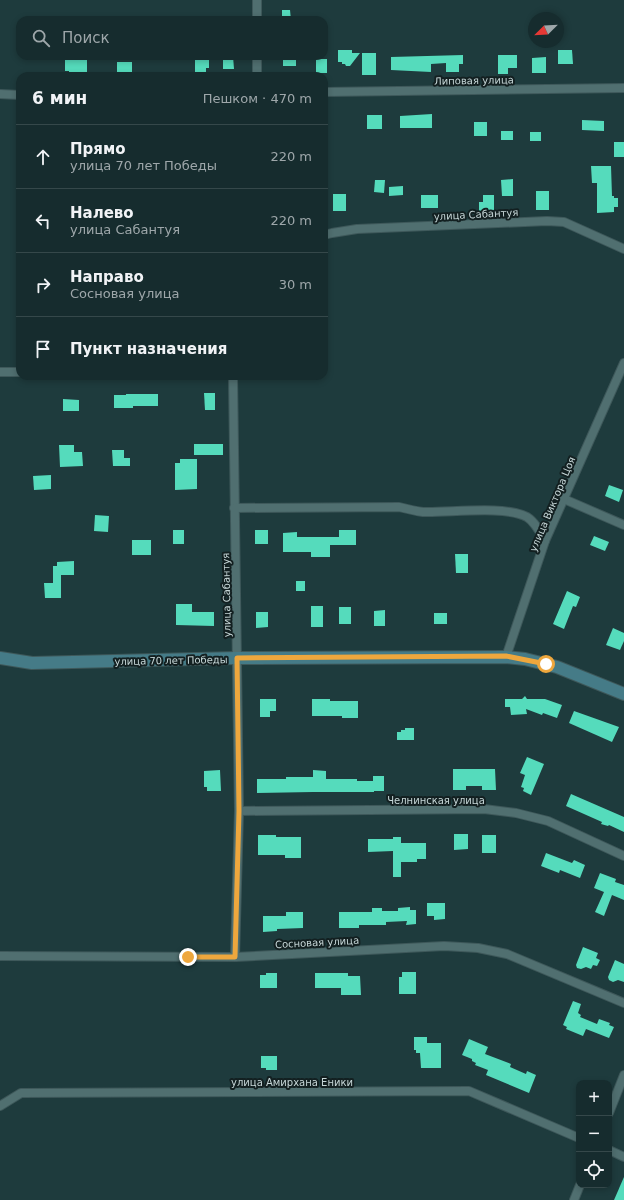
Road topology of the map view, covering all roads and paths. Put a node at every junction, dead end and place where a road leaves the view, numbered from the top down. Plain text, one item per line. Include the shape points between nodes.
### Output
1 (257, 0) edge
2 (257, 16) edge
3 (257, 60) edge
4 (257, 72) edge
5 (624, 88) edge
6 (328, 92) edge
7 (0, 94) edge
8 (16, 94) edge
9 (328, 234) edge
10 (624, 249) edge
11 (624, 363) edge
12 (0, 372) edge
13 (16, 372) edge
14 (621, 378) edge
15 (233, 380) edge
16 (564, 499) junction
17 (234, 508) junction
18 (624, 525) edge
19 (545, 541) junction
20 (506, 656) junction
21 (0, 658) edge
22 (237, 658) junction
23 (624, 694) edge
24 (239, 811) junction
25 (624, 856) edge
26 (0, 956) edge
27 (235, 957) junction
28 (624, 1003) edge
29 (624, 1076) edge
30 (0, 1106) edge
31 (612, 1106) edge
32 (576, 1137) edge
33 (612, 1151) edge
34 (624, 1157) edge
35 (579, 1188) edge
36 (574, 1200) edge

1 - 2 street
3 - 4 street
5 - 6 street, Липовая улица
7 - 8 street
9 - 10 street, улица Сабантуя via 357,230 547,221 564,222
11 - 14 street, улица Виктора Цоя
12 - 13 street
14 - 16 street, улица Виктора Цоя
15 - 17 street, улица Сабантуя
16 - 18 street
16 - 19 street, улица Виктора Цоя
17 - 19 street via 399,507 421,512 502,511 528,518 537,526
17 - 22 street, улица Сабантуя
19 - 20 street, улица Виктора Цоя
20 - 22 street, улица 70 лет Победы
20 - 23 street, улица 70 лет Победы via 557,667
21 - 22 street, улица 70 лет Победы via 32,663
22 - 24 street, улица Сабантуя
24 - 25 street, Челнинская улица via 484,809 548,821
24 - 27 street, улица Сабантуя
26 - 27 street, Сосновая улица
27 - 28 street, Сосновая улица via 444,946 478,948 507,954
29 - 31 street
30 - 32 street, улица Амирхана Еники via 21,1093 470,1091
33 - 34 street
35 - 36 street

